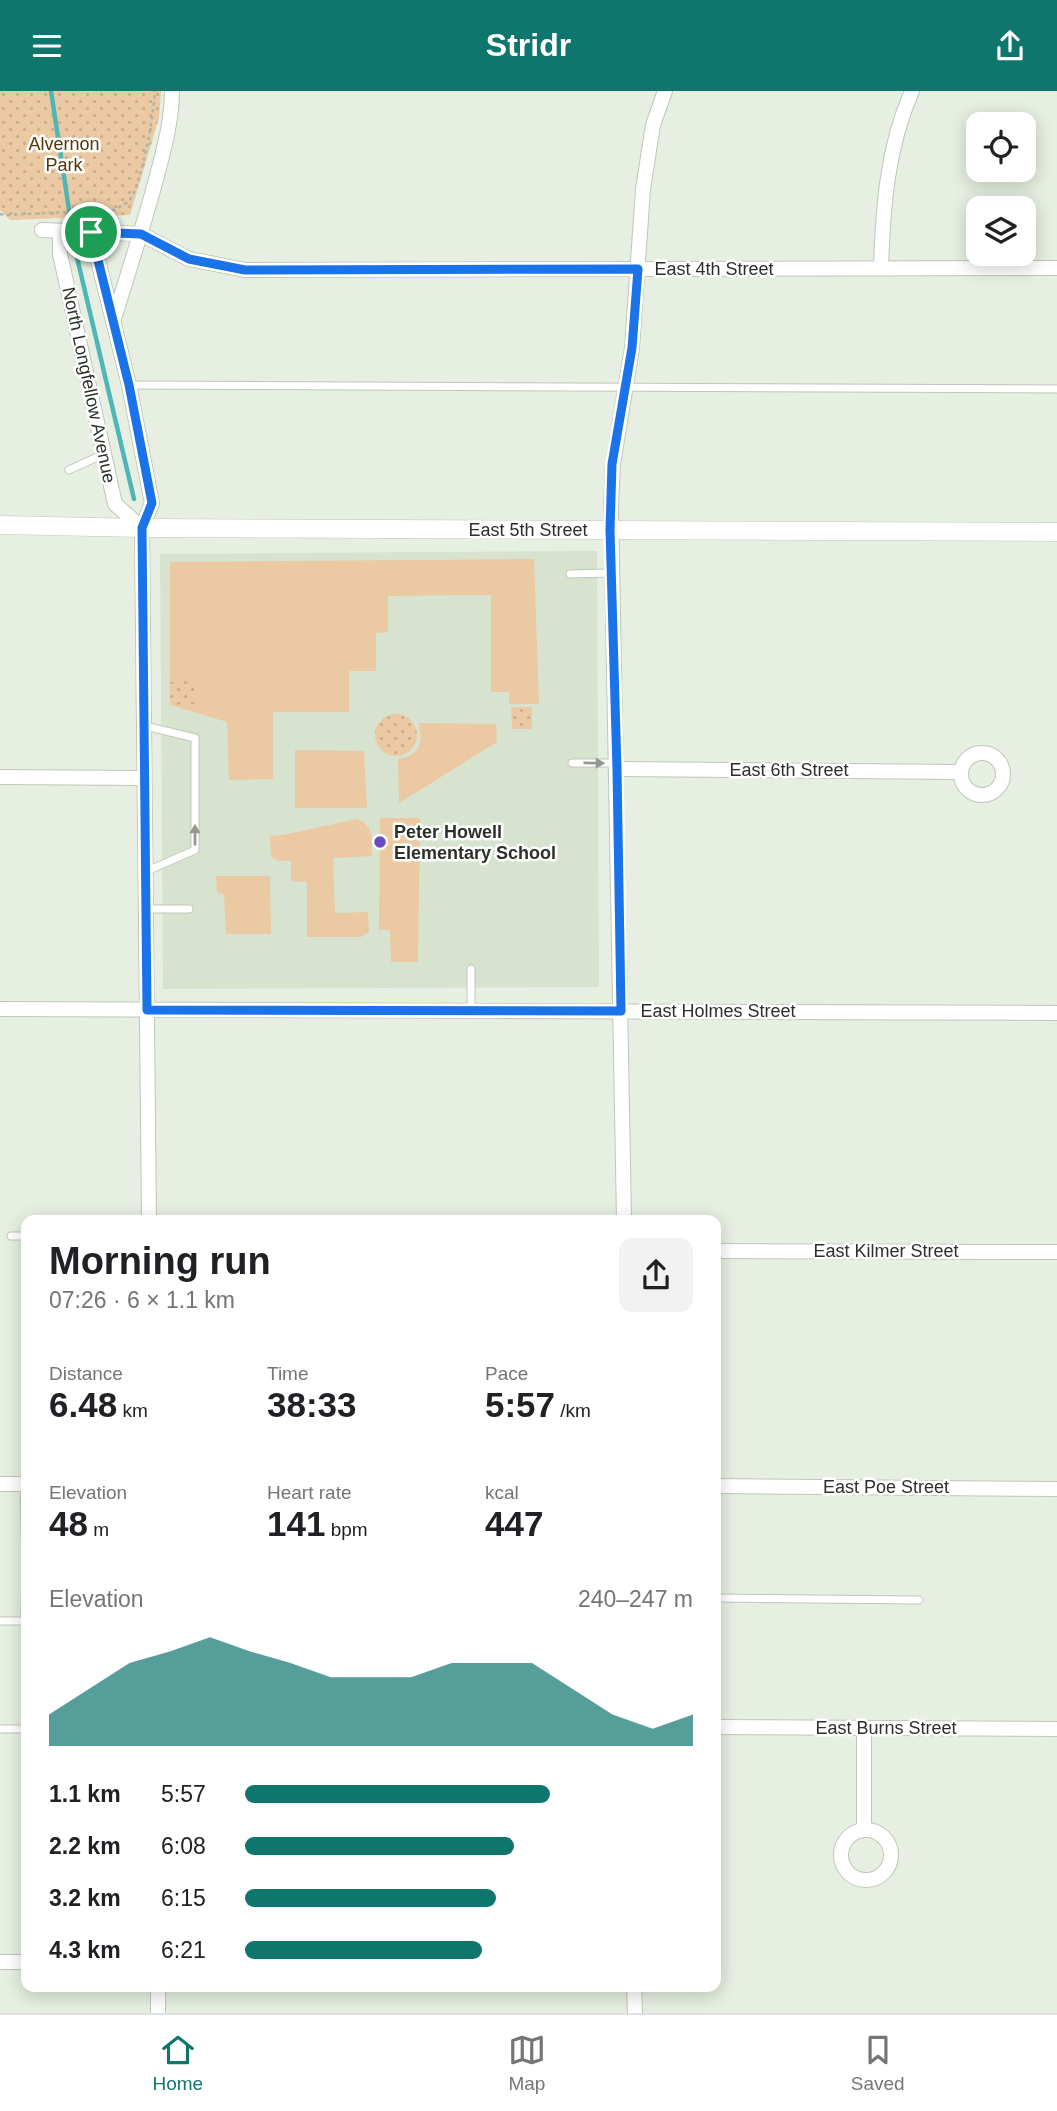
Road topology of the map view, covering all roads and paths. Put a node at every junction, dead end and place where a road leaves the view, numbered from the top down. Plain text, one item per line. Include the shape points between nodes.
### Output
1 (155, 91) edge
2 (172, 91) edge
3 (665, 91) edge
4 (912, 91) edge
5 (0, 214) edge
6 (43, 230) dead end
7 (60, 231) junction
8 (91, 232) junction
9 (141, 234) junction
10 (881, 268) junction
11 (1057, 268) edge
12 (638, 269) junction
13 (114, 319) junction
14 (129, 385) junction
15 (625, 388) junction
16 (1057, 389) edge
17 (104, 454) junction
18 (69, 470) dead end
19 (0, 524) edge
20 (142, 528) junction
21 (610, 530) junction
22 (1057, 532) edge
23 (611, 573) junction
24 (570, 574) dead end
25 (145, 726) junction
26 (572, 763) dead end
27 (616, 766) junction
28 (961, 772) dead end
29 (0, 777) edge
30 (144, 778) junction
31 (146, 871) junction
32 (147, 909) junction
33 (189, 909) dead end
34 (471, 969) dead end
35 (0, 1009) edge
36 (147, 1010) junction
37 (471, 1010) junction
38 (621, 1011) junction
39 (1057, 1013) edge
40 (149, 1215) edge
41 (624, 1215) edge
42 (11, 1236) dead end
43 (21, 1236) edge
44 (721, 1251) edge
45 (1057, 1252) edge
46 (0, 1484) edge
47 (21, 1484) edge
48 (721, 1486) edge
49 (1057, 1489) edge
50 (721, 1598) edge
51 (919, 1600) dead end
52 (0, 1621) edge
53 (21, 1621) edge
54 (721, 1727) edge
55 (0, 1729) edge
56 (21, 1729) edge
57 (864, 1729) junction
58 (1057, 1729) edge
59 (864, 1830) dead end
60 (0, 1962) edge
61 (21, 1962) edge
62 (158, 1992) edge
63 (634, 1992) edge
64 (158, 2013) edge
65 (635, 2013) edge

1 - 5 path via 150,132 129,201 115,210
2 - 9 street via 162,156
3 - 12 street via 653,125 643,188
4 - 10 street via 889,164
6 - 7 street, East 4th Street
7 - 8 street, East 4th Street
7 - 17 street, North Longfellow Avenue via 60,254
8 - 9 street, East 4th Street
8 - 13 street, North Longfellow Avenue
9 - 12 street, East 4th Street via 189,259 245,270
9 - 13 street
10 - 11 street, East 4th Street
10 - 12 street, East 4th Street
12 - 15 street
13 - 14 street, North Longfellow Avenue
14 - 15 lane
14 - 20 street, North Longfellow Avenue via 152,503
15 - 16 lane
15 - 21 street via 612,464
17 - 18 lane
17 - 20 street, North Longfellow Avenue via 114,504
19 - 20 street, East 5th Street
20 - 21 street, East 5th Street
20 - 25 street, North Longfellow Avenue
21 - 22 street, East 5th Street
21 - 23 street
23 - 24 lane
23 - 27 street
25 - 30 street, North Longfellow Avenue
31 -> 25 lane via 195,850 195,738
26 -> 27 lane
27 - 28 street, East 6th Street
27 - 38 street
29 - 30 street
30 - 31 street, North Longfellow Avenue
31 - 32 street, North Longfellow Avenue
32 - 33 lane
32 - 36 street, North Longfellow Avenue
34 - 37 lane
35 - 36 street, East Holmes Street
36 - 37 street, East Holmes Street
36 - 40 street, North Longfellow Avenue
37 - 38 street, East Holmes Street
38 - 39 street, East Holmes Street
38 - 41 street
42 - 43 lane
44 - 45 street, East Kilmer Street
46 - 47 street
48 - 49 street, East Poe Street
50 - 51 lane
52 - 53 lane
54 - 57 street, East Burns Street
55 - 56 lane
57 - 58 street, East Burns Street
57 - 59 street
60 - 61 street
62 - 64 street
63 - 65 street

